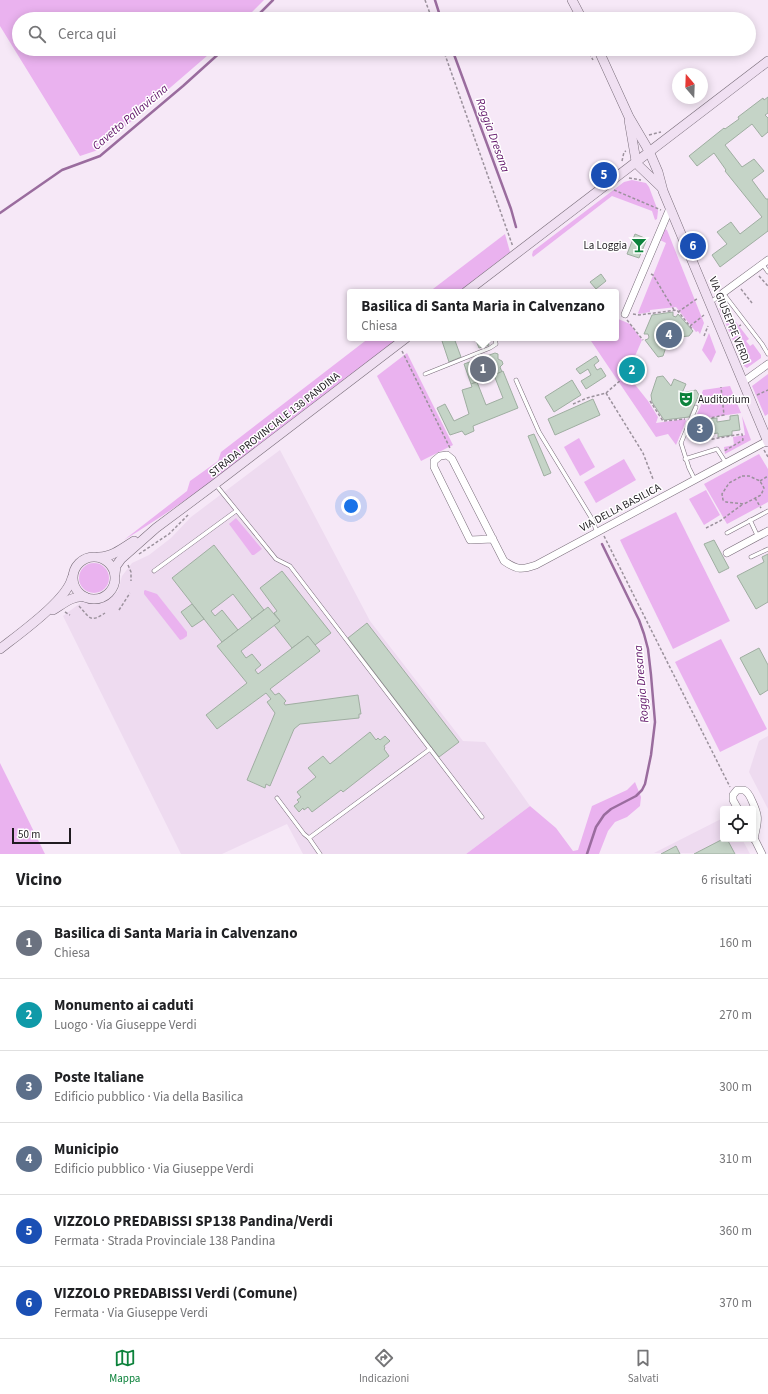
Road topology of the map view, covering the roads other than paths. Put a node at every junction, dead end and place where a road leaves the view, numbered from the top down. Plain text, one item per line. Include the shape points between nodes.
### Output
1 (572, 0) edge
2 (578, 12) edge
3 (601, 56) edge
4 (768, 61) edge
5 (629, 117) junction
6 (649, 151) junction
7 (636, 161) junction
8 (663, 191) junction
9 (666, 209) junction
10 (765, 262) edge
11 (768, 272) edge
12 (473, 289) edge
13 (722, 293) junction
14 (710, 303) junction
15 (626, 314) road end
16 (401, 341) edge
17 (496, 341) edge
18 (768, 354) edge
19 (768, 364) edge
20 (424, 374) dead end
21 (516, 380) dead end
22 (743, 382) junction
23 (696, 407) dead end
24 (768, 441) edge
25 (685, 459) junction
26 (726, 462) junction
27 (694, 480) junction
28 (215, 484) junction
29 (236, 511) junction
30 (766, 511) edge
31 (750, 520) junction
32 (156, 528) junction
33 (599, 531) junction
34 (768, 532) edge
35 (727, 533) dead end
36 (758, 537) junction
37 (493, 539) junction
38 (768, 549) edge
39 (727, 553) dead end
40 (96, 556) junction
41 (751, 557) dead end
42 (154, 571) dead end
43 (115, 574) junction
44 (73, 576) junction
45 (85, 597) junction
46 (39, 618) junction
47 (0, 649) edge
48 (430, 749) junction
49 (277, 798) dead end
50 (736, 806) edge
51 (754, 806) edge
52 (756, 810) edge
53 (482, 817) dead end
54 (756, 829) edge
55 (309, 838) junction
56 (756, 842) edge
57 (320, 854) edge
58 (762, 854) edge

1 - 2 street
3 - 5 street
4 - 6 street
5 - 6 street
5 - 7 street
6 - 7 street
6 - 8 street
7 - 8 street
7 - 12 street
8 - 9 street, VIA GIUSEPPE VERDI
9 - 14 street, VIA GIUSEPPE VERDI
9 - 15 street
10 - 11 lane
10 - 13 street
13 - 14 lane
13 - 18 lane
14 - 22 street, VIA GIUSEPPE VERDI
16 - 28 street, STRADA PROVINCIALE 138 PANDINA
17 - 20 lane via 496,344 490,348
19 - 22 street
21 - 33 lane via 539,432
22 - 24 street, VIA GIUSEPPE VERDI
23 - 25 lane via 681,443
24 - 26 street, VIA DELLA BASILICA
25 - 26 lane via 717,449
25 - 27 lane
26 - 27 street, VIA DELLA BASILICA
27 - 33 street, VIA DELLA BASILICA
28 - 29 lane
28 - 32 street, STRADA PROVINCIALE 138 PANDINA
29 - 42 lane
29 - 48 lane via 276,559 290,566
30 - 31 lane
31 - 35 lane
31 - 36 lane
32 - 40 street, STRADA PROVINCIALE 138 PANDINA via 116,552
32 - 43 street, STRADA PROVINCIALE 138 PANDINA via 121,559 116,566
33 - 37 street, VIA DELLA BASILICA via 526,569 513,567 504,561
34 - 36 street
36 - 39 street
37 - 37 street, VIA DELLA BASILICA via 452,459 440,456 434,461 434,467 470,540
38 - 41 lane
40 - 43 street via 108,562
40 - 44 street via 80,561
43 - 45 street via 114,586 106,595 96,599
44 - 45 street via 76,588
44 - 46 street via 67,589
45 - 46 street via 70,600
46 - 47 street
48 - 53 lane
48 - 55 lane
49 - 55 lane
50 - 51 street via 733,800 734,794 740,789 747,791
52 - 54 street
55 - 57 lane
56 - 58 street

